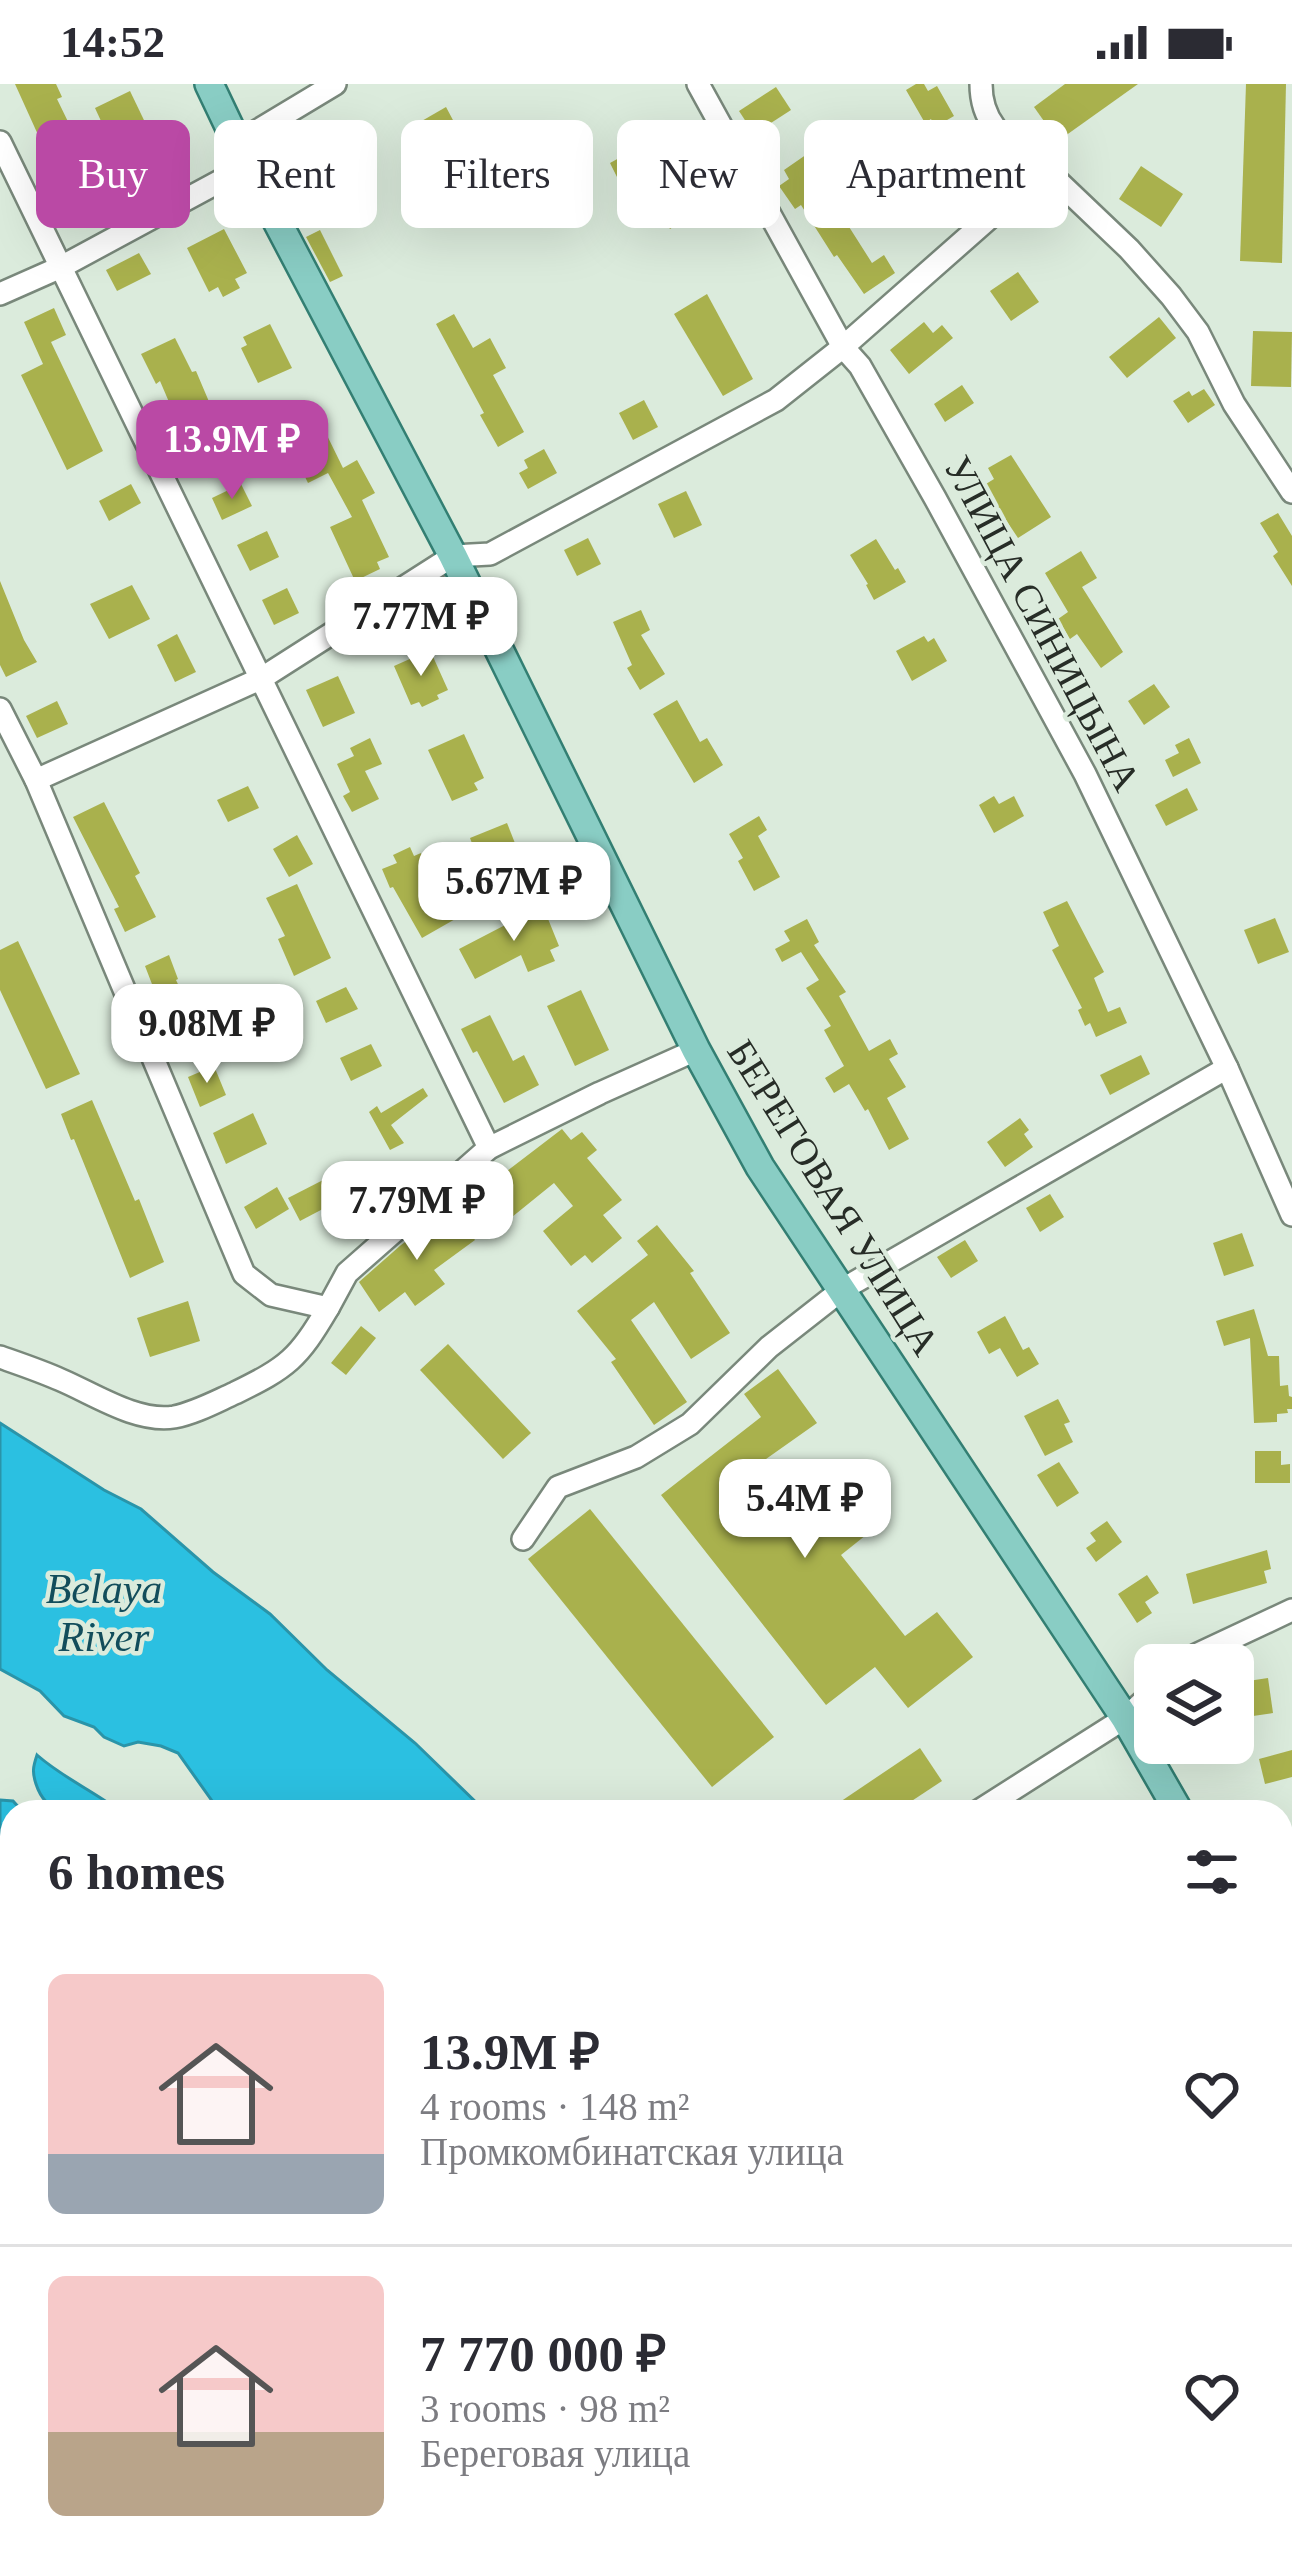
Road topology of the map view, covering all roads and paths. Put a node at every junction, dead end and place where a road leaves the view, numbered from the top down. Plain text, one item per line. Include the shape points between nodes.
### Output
1 (209, 84) edge
2 (335, 84) edge
3 (698, 84) edge
4 (981, 84) edge
5 (226, 120) edge
6 (288, 120) edge
7 (990, 120) edge
8 (0, 142) edge
9 (214, 172) edge
10 (1068, 191) edge
11 (281, 228) edge
12 (978, 228) edge
13 (61, 267) junction
14 (0, 294) edge
15 (843, 347) junction
16 (1292, 492) edge
17 (452, 556) junction
18 (262, 678) junction
19 (0, 709) edge
20 (36, 780) junction
21 (696, 1050) junction
22 (1227, 1068) junction
23 (488, 1148) junction
24 (1292, 1215) edge
25 (843, 1289) junction
26 (328, 1309) junction
27 (0, 1357) edge
28 (523, 1539) dead end
29 (1292, 1610) edge
30 (1219, 1644) edge
31 (1134, 1710) edge
32 (1125, 1718) junction
33 (998, 1800) edge
34 (1172, 1800) edge

1 - 5 main road, БЕРЕГОВАЯ УЛИЦА
2 - 6 street
3 - 15 street, УЛИЦА СИНИЦЫНА
4 - 7 street
8 - 13 street
9 - 13 street
10 - 16 street via 1198,332
11 - 17 main road, БЕРЕГОВАЯ УЛИЦА
12 - 15 street
13 - 14 street
13 - 18 street
15 - 17 street via 776,400 490,554
15 - 22 street, УЛИЦА СИНИЦЫНА via 1010,631
17 - 18 street
17 - 21 main road, БЕРЕГОВАЯ УЛИЦА
18 - 20 street
18 - 23 street
19 - 20 street
20 - 26 street via 244,1274 271,1295
21 - 23 street
21 - 25 main road, БЕРЕГОВАЯ УЛИЦА via 760,1167
22 - 24 street, УЛИЦА СИНИЦЫНА
22 - 25 street
23 - 26 street via 347,1273
25 - 28 street via 690,1424 636,1457 558,1487
25 - 32 main road, БЕРЕГОВАЯ УЛИЦА
26 - 27 street via 289,1365 170,1418
29 - 30 street
31 - 32 street
32 - 33 street
32 - 34 main road, БЕРЕГОВАЯ УЛИЦА

